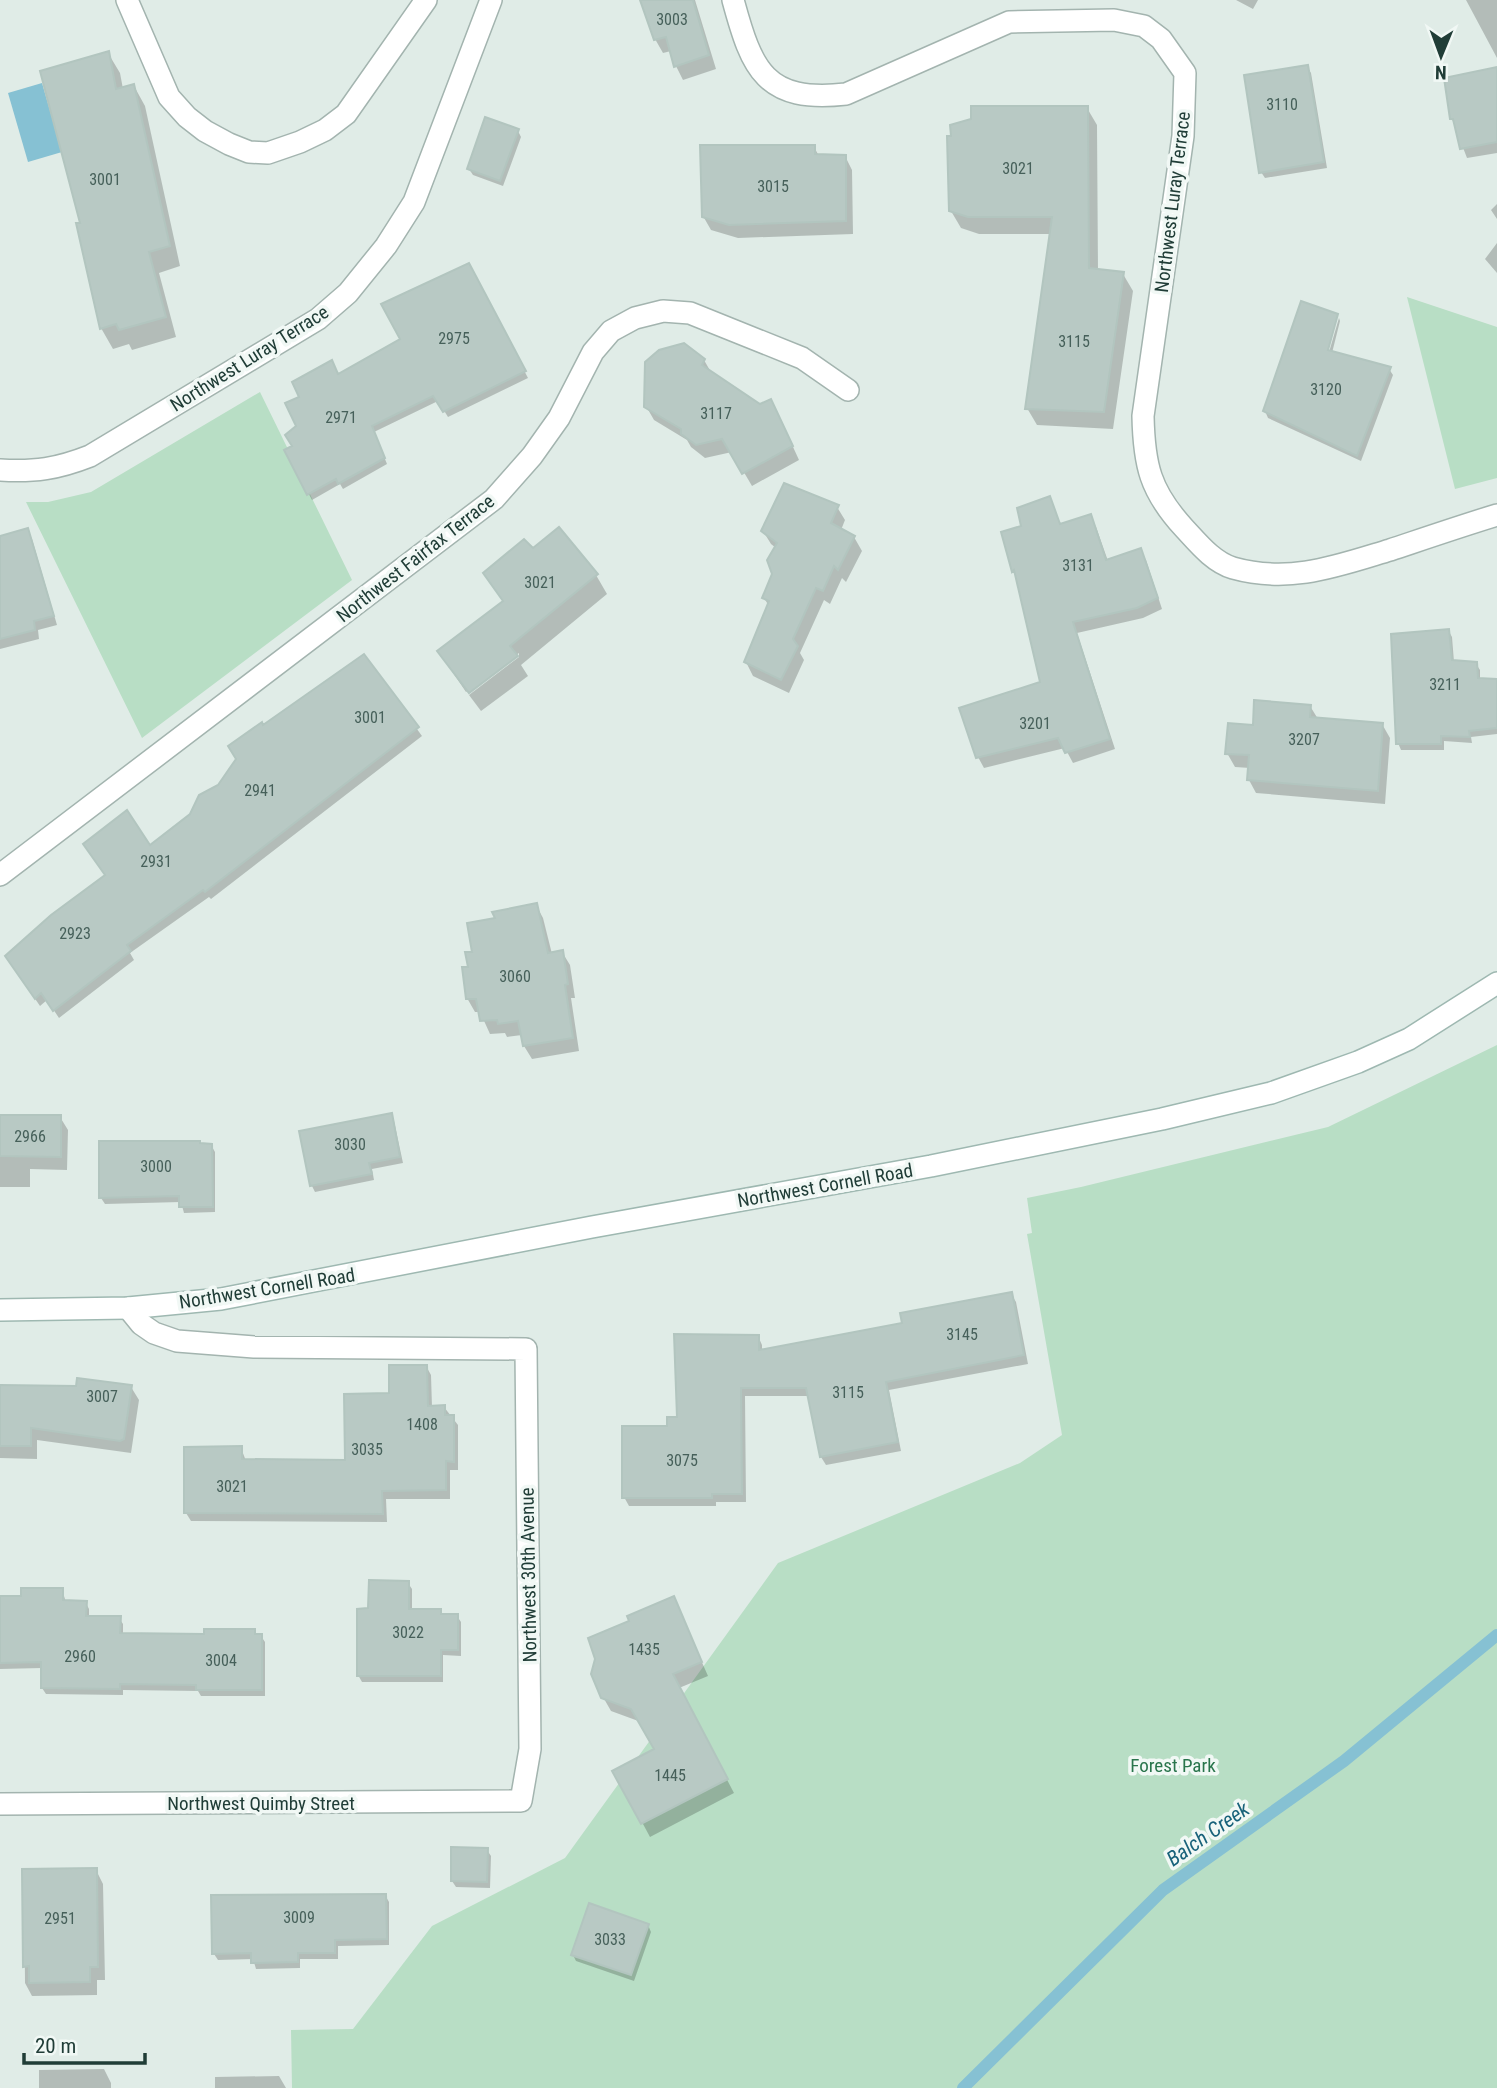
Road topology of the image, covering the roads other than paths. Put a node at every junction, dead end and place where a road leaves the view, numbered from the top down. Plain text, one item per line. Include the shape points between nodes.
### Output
1 (127, 0) edge
2 (426, 0) edge
3 (491, 0) edge
4 (733, 0) edge
5 (848, 390) dead end
6 (0, 470) edge
7 (1497, 515) edge
8 (0, 875) edge
9 (1497, 983) edge
10 (128, 1308) junction
11 (0, 1310) edge
12 (526, 1349) joint
13 (521, 1801) joint
14 (0, 1804) edge

1 - 2 street via 169,97 187,117 229,144 268,153 325,130 346,114
3 - 6 street, Northwest Luray Terrace via 414,202 348,293 318,319 90,456 29,472
4 - 7 street, Northwest Luray Terrace via 758,69 795,93 818,97 846,94 1009,22 1114,20 1144,26 1161,38 1185,73 1183,136 1143,416 1144,453 1152,482 1167,509 1205,551 1231,568 1283,575 1327,570
5 - 8 street, Northwest Fairfax Terrace via 802,358 690,313 663,311 635,318 611,331 593,352 559,418 494,499
9 - 10 street, Northwest Cornell Road via 1409,1039 1358,1062 1271,1093 1210,1108 931,1166 300,1285
10 - 11 street, Northwest Cornell Road
10 - 12 street, Northwest Cornell Road via 141,1325 177,1341 254,1347
12 - 13 street, Northwest 30th Avenue via 530,1749
13 - 14 street, Northwest Quimby Street

